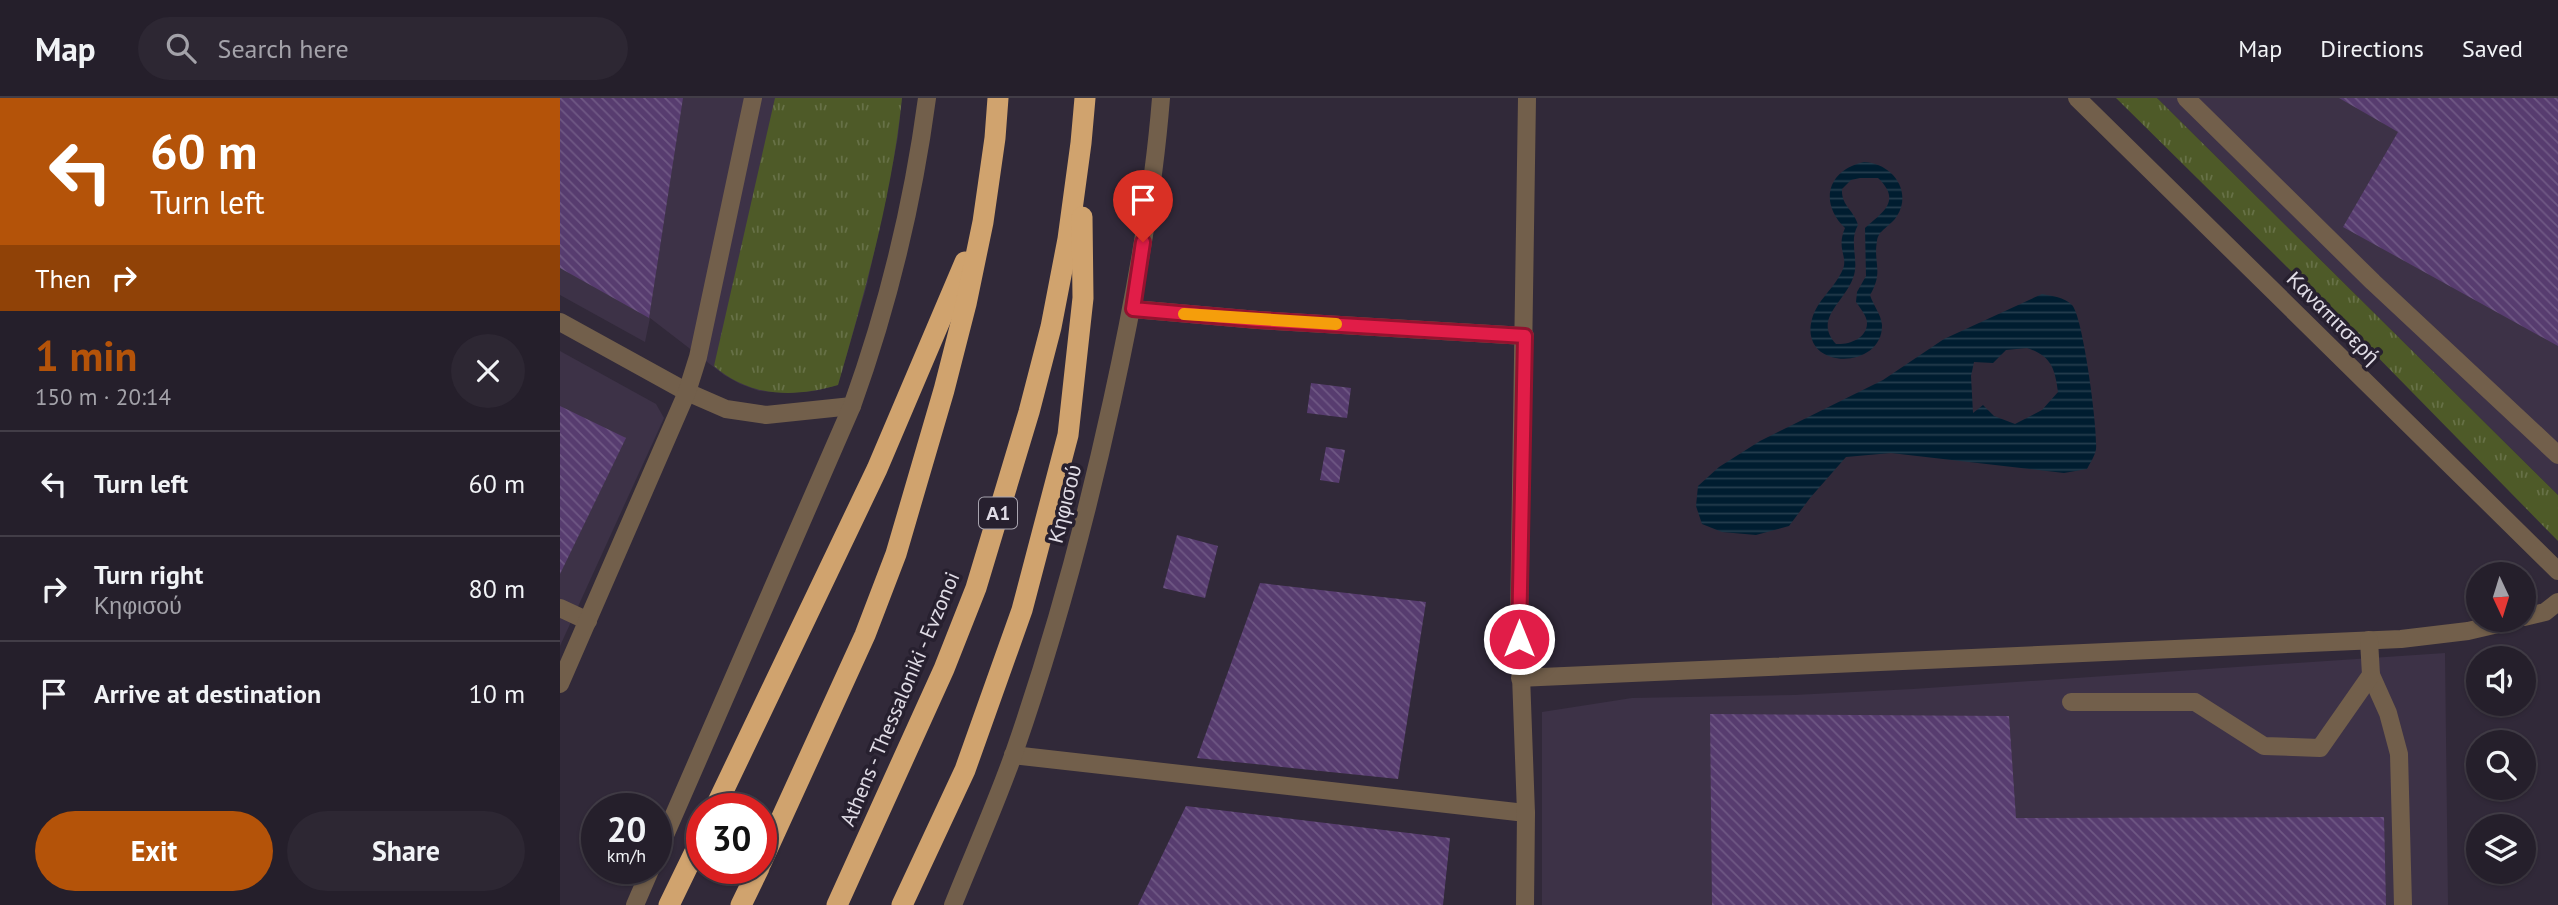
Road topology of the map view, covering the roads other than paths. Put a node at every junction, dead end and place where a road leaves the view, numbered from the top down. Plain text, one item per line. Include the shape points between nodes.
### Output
1 (753, 98) edge
2 (927, 98) edge
3 (998, 98) edge
4 (1085, 98) edge
5 (1161, 98) edge
6 (1527, 98) edge
7 (2077, 98) edge
8 (2186, 98) edge
9 (1081, 143) junction
10 (983, 222) junction
11 (1133, 309) junction
12 (560, 322) edge
13 (1525, 336) junction
14 (687, 392) junction
15 (852, 405) junction
16 (2558, 455) edge
17 (2558, 571) edge
18 (2558, 602) edge
19 (560, 608) edge
20 (2536, 614) edge
21 (588, 621) junction
22 (2466, 631) edge
23 (2369, 640) junction
24 (2371, 675) junction
25 (1520, 678) junction
26 (560, 684) edge
27 (2071, 702) dead end
28 (1013, 755) junction
29 (722, 793) edge
30 (1527, 813) junction
31 (672, 819) edge
32 (777, 828) edge
33 (686, 870) edge
34 (644, 884) edge
35 (751, 884) edge
36 (635, 905) edge
37 (669, 905) edge
38 (741, 905) edge
39 (837, 905) edge
40 (902, 905) edge
41 (953, 905) edge
42 (1525, 905) edge
43 (2403, 905) edge

1 - 14 street
2 - 15 street via 902,239
3 - 10 highway
4 - 9 highway, Athens - Thessaloniki - Evzonoi / Α1
5 - 11 street, Κηφισού
6 - 13 street
7 - 17 street, Καναπιτσερή
8 - 16 street
9 - 39 highway, Athens - Thessaloniki - Evzonoi / Α1 via 1051,327 975,588 944,670
9 - 40 highway via 1083,298 1068,435 1018,622 965,770
10 - 29 highway via 877,469
10 - 32 highway via 950,365 895,554 865,635
11 - 13 street
11 - 28 street, Κηφισού via 1095,481
12 - 14 street
13 - 25 street
14 - 15 street via 747,414 783,415
14 - 21 street
15 - 31 street
18 - 20 street
19 - 21 street
21 - 26 street
22 - 23 street
23 - 24 street
23 - 25 street
24 - 27 street via 2320,748 2264,746 2195,702
24 - 43 street via 2399,754
25 - 30 street
28 - 30 street
28 - 41 street, Κηφισού
30 - 42 street
33 - 37 highway
34 - 36 street
35 - 38 highway

